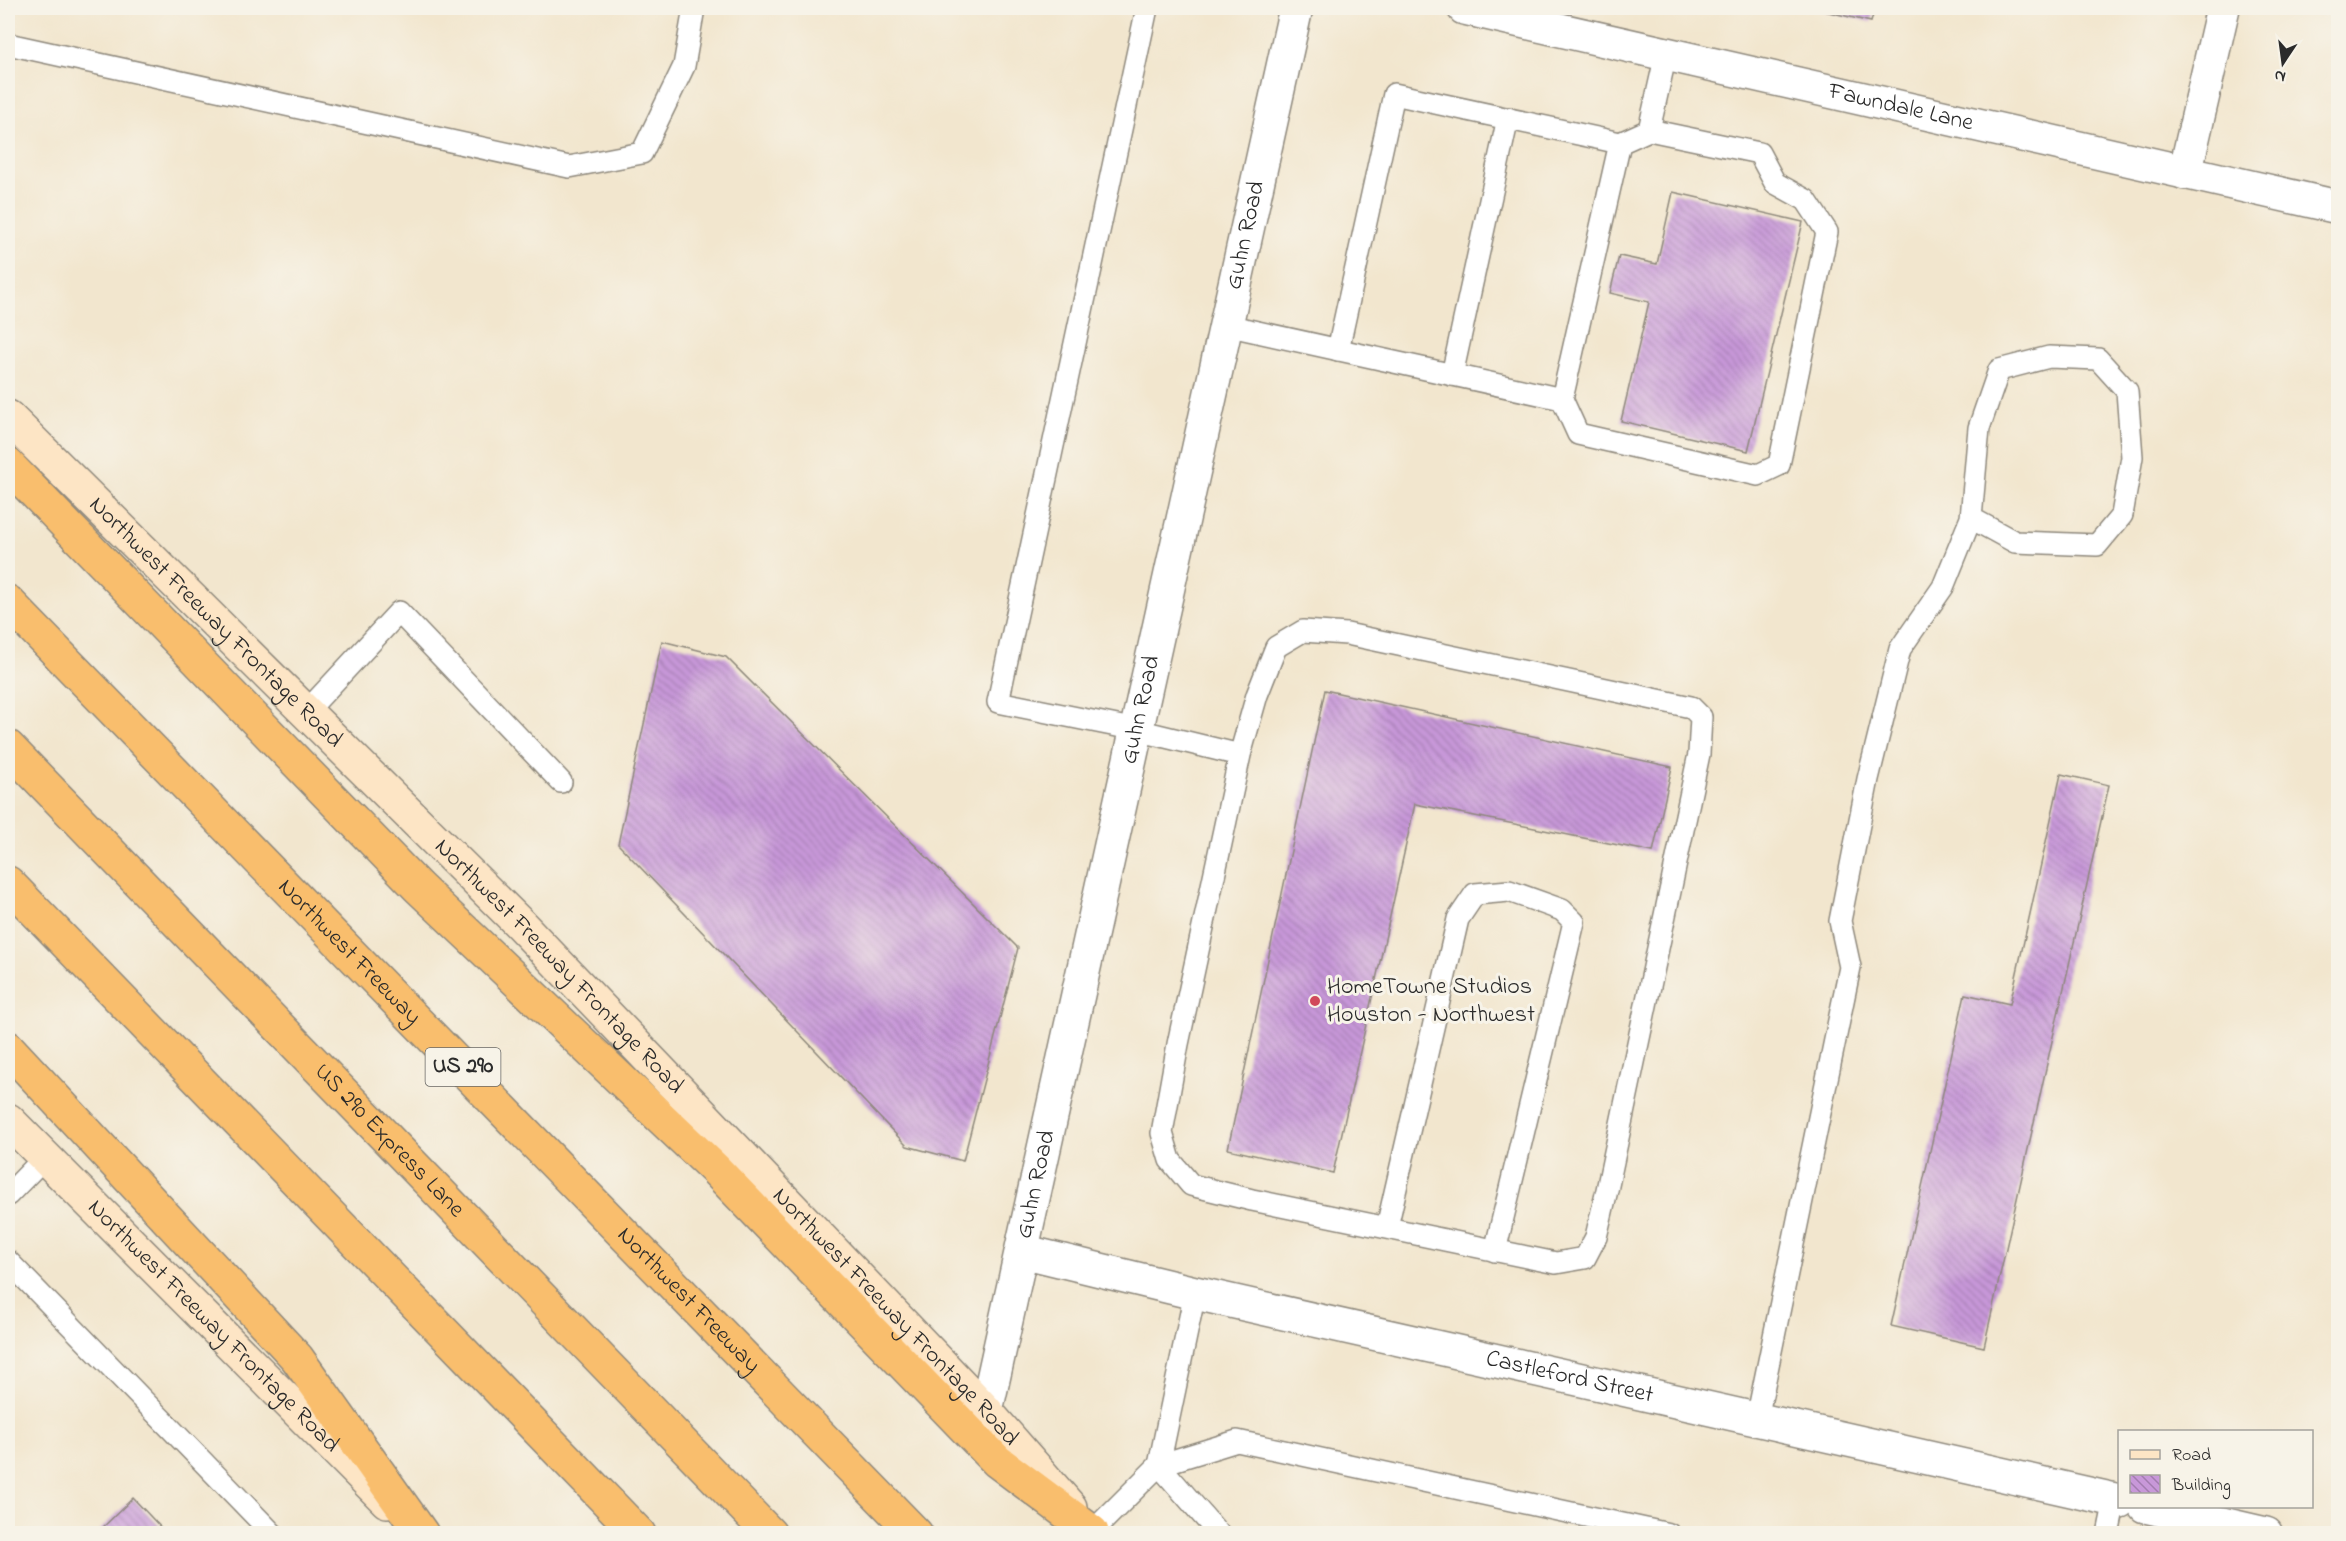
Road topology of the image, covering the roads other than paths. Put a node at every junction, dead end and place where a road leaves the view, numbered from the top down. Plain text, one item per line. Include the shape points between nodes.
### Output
1 (694, 8) edge
2 (1147, 8) edge
3 (1296, 8) edge
4 (1464, 8) edge
5 (2223, 8) edge
6 (8, 44) edge
7 (1666, 54) junction
8 (1508, 118) junction
9 (1648, 130) junction
10 (1620, 142) junction
11 (2185, 173) junction
12 (2338, 207) edge
13 (1226, 325) junction
14 (1338, 350) junction
15 (1452, 375) junction
16 (1562, 399) junction
17 (8, 417) edge
18 (8, 465) edge
19 (1971, 518) junction
20 (8, 602) edge
21 (306, 712) junction
22 (1137, 730) junction
23 (8, 747) edge
24 (1240, 755) junction
25 (561, 782) dead end
26 (8, 883) edge
27 (8, 1048) edge
28 (8, 1120) edge
29 (44, 1158) junction
30 (8, 1195) edge
31 (1387, 1227) junction
32 (1022, 1251) junction
33 (1495, 1251) junction
34 (8, 1261) edge
35 (1194, 1293) junction
36 (986, 1412) junction
37 (1757, 1419) junction
38 (1159, 1465) junction
39 (2118, 1500) edge
40 (2124, 1508) edge
41 (2154, 1508) edge
42 (273, 1533) edge
43 (421, 1533) edge
44 (639, 1533) edge
45 (770, 1533) edge
46 (916, 1533) edge
47 (1093, 1533) edge
48 (1219, 1533) edge
49 (1669, 1533) edge
50 (2109, 1533) edge
51 (2266, 1533) edge

1 - 6 lane via 684,66 642,153 569,167
2 - 22 lane via 998,702
3 - 13 street, Guhn Road
4 - 7 street, Fawndale Lane
5 - 11 street
7 - 9 lane
7 - 11 street, Fawndale Lane
8 - 10 lane
8 - 14 lane via 1394,94
8 - 15 lane
9 - 10 lane
9 - 16 lane via 1758,153 1775,183 1806,200 1827,232 1779,465 1758,475 1578,434
10 - 16 lane
11 - 12 street, Fawndale Lane
13 - 14 lane
13 - 22 street, Guhn Road
14 - 15 lane
15 - 16 lane
17 - 21 main road, Northwest Freeway Frontage Road
18 - 47 highway via 418,887 715,1169 997,1461
19 - 19 lane via 2015,542 2097,545 2122,515 2132,457 2127,391 2098,359 2049,357 1999,370 1979,428
19 - 37 lane via 1943,587 1900,649 1871,768 1840,921 1850,967
20 - 46 highway, Northwest Freeway / US 290
21 - 25 lane via 399,612
21 - 36 main road, Northwest Freeway Frontage Road via 519,923
22 - 24 lane
22 - 32 street, Guhn Road
23 - 45 highway, US 290 Express Lane
24 - 31 lane via 1162,1133 1170,1160 1191,1185
24 - 33 lane via 1276,647 1303,631 1347,634 1690,707 1701,717 1699,754 1596,1237 1585,1258 1556,1263
26 - 44 highway
27 - 43 highway via 297,1358
28 - 29 main road, Northwest Freeway Frontage Road
29 - 30 lane
29 - 43 main road, Northwest Freeway Frontage Road
31 - 33 lane
31 - 33 lane via 1458,919 1475,894 1509,891 1563,910 1574,922
32 - 35 street, Castleford Street
32 - 36 street, Guhn Road
34 - 42 lane
35 - 37 street, Castleford Street
35 - 38 lane
36 - 47 main road, Northwest Freeway Frontage Road
37 - 39 street, Castleford Street
38 - 47 lane
38 - 48 lane
38 - 49 lane via 1237,1441
40 - 50 lane
41 - 51 street, Castleford Street

